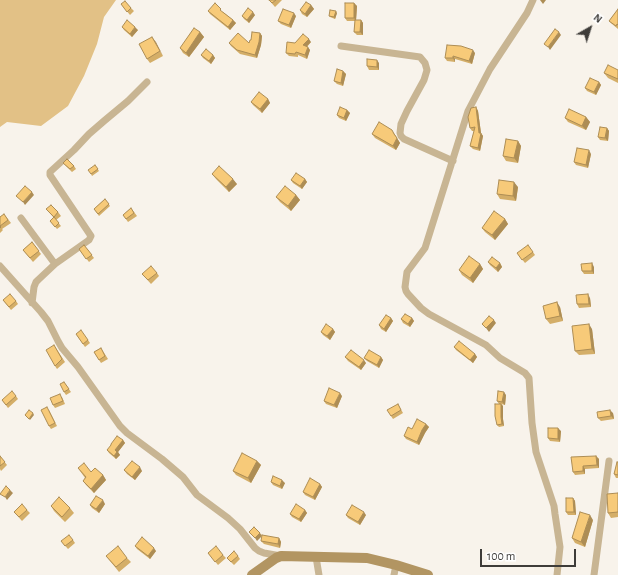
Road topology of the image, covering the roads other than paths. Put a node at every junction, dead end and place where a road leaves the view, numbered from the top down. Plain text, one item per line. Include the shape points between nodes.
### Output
1 (533, 0) edge
2 (341, 46) dead end
3 (147, 82) dead end
4 (453, 161) junction
5 (21, 218) dead end
6 (56, 264) junction
7 (0, 266) edge
8 (32, 303) junction
9 (609, 461) dead end
10 (264, 553) junction
11 (281, 556) junction
12 (316, 557) junction
13 (396, 564) junction
14 (262, 568) junction
15 (252, 575) edge
16 (319, 575) edge
17 (394, 575) edge
18 (428, 575) edge
19 (557, 575) edge
20 (594, 575) edge

1 - 4 street via 490,69 468,111
2 - 4 street via 420,57 427,70 401,124 400,133 404,139
3 - 6 street via 50,172 64,197 92,236
4 - 19 street via 425,248 407,272 406,291 429,314 486,345 529,378 536,452 555,510 560,547
5 - 6 street
6 - 8 street via 36,282
7 - 8 street
8 - 10 street via 48,321 62,348 124,430 183,477 197,495 228,518 255,548
9 - 20 street
10 - 11 street
10 - 14 street
11 - 12 main road
11 - 14 main road
12 - 13 main road via 356,557
12 - 16 street
13 - 17 street
13 - 18 main road
14 - 15 main road

